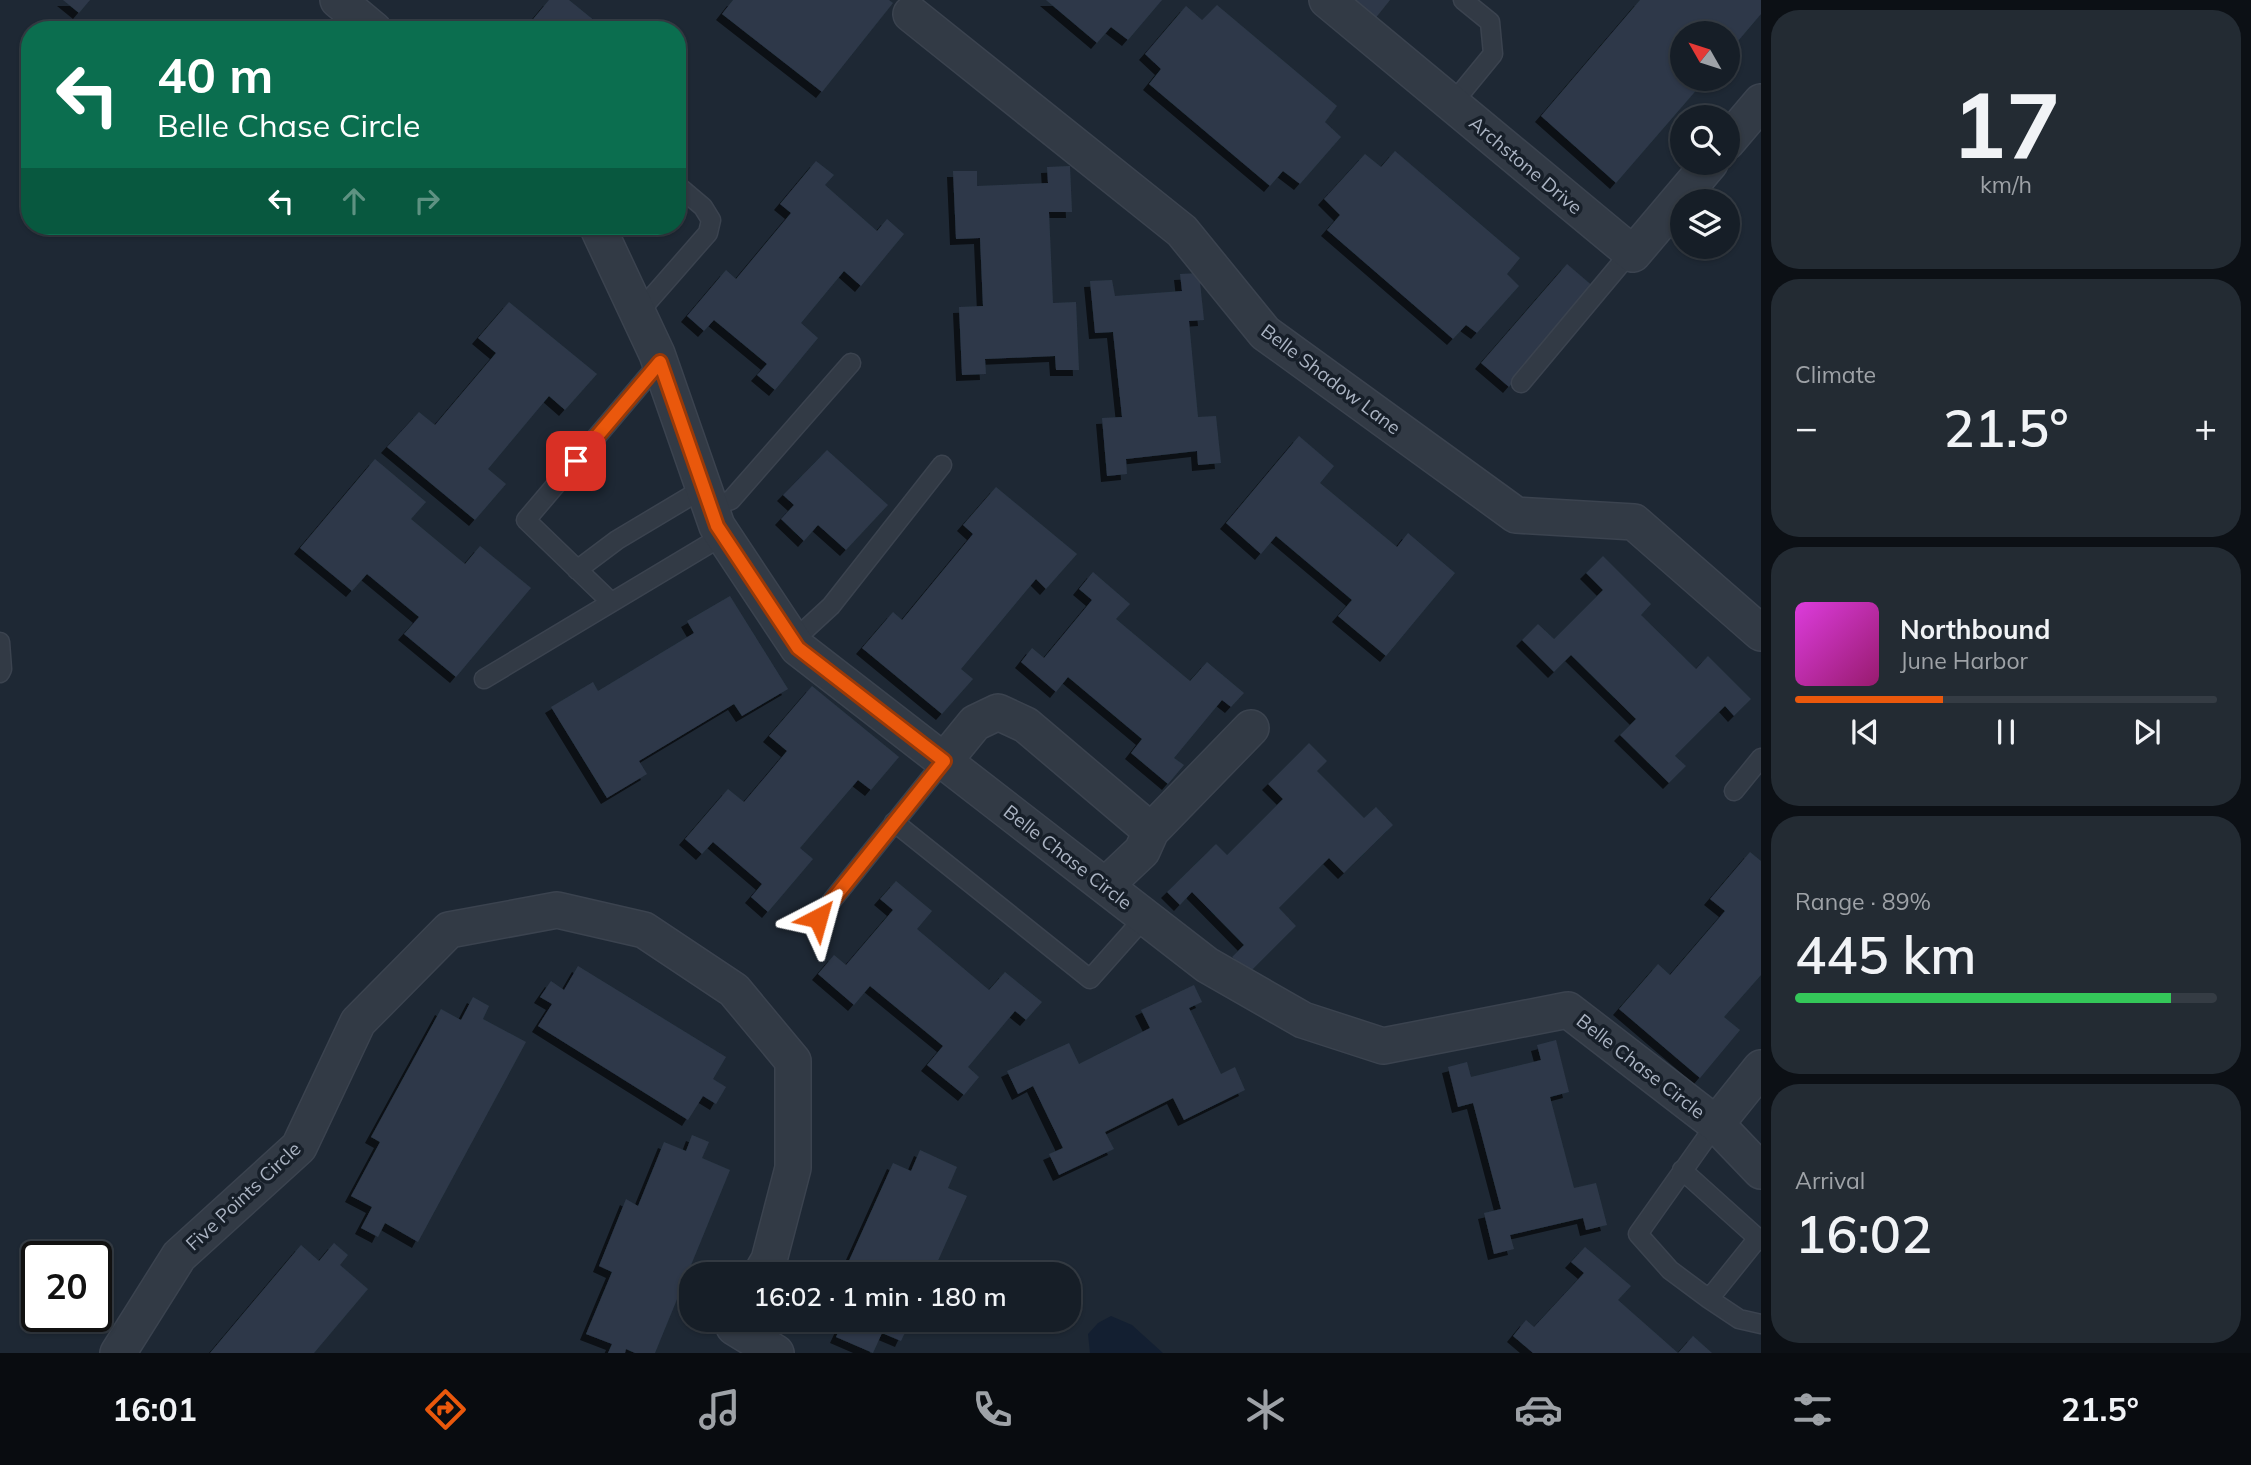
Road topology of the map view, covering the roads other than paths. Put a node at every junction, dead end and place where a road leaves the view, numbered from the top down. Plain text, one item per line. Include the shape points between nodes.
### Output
1 (338, 0) edge
2 (1327, 0) edge
3 (1464, 0) edge
4 (911, 14) dead end
5 (363, 21) edge
6 (1761, 102) edge
7 (1452, 104) junction
8 (1740, 127) edge
9 (1700, 175) edge
10 (686, 193) edge
11 (601, 235) edge
12 (1633, 254) junction
13 (638, 313) junction
14 (660, 362) junction
15 (851, 363) dead end
16 (1521, 383) dead end
17 (942, 465) dead end
18 (713, 510) junction
19 (577, 570) junction
20 (611, 602) junction
21 (1761, 633) edge
22 (793, 641) junction
23 (0, 642) edge
24 (0, 673) edge
25 (484, 679) dead end
26 (1251, 728) dead end
27 (1761, 758) edge
28 (944, 761) junction
29 (1734, 792) dead end
30 (894, 822) junction
31 (1151, 831) junction
32 (1105, 886) junction
33 (1145, 917) junction
34 (818, 918) dead end
35 (1761, 1068) edge
36 (1716, 1124) junction
37 (1682, 1170) junction
38 (1761, 1171) edge
39 (1759, 1240) edge
40 (768, 1262) edge
41 (1709, 1299) junction
42 (1761, 1324) edge
43 (731, 1333) edge
44 (118, 1353) edge
45 (776, 1353) edge

1 - 5 street
2 - 7 street, Archstone Drive
3 - 7 lane via 1490,22 1493,54
4 - 21 street, Belle Shadow Lane via 1182,231 1265,333 1516,515 1634,522
6 - 8 street
7 - 12 street, Archstone Drive
9 - 12 street
10 - 13 lane via 711,220 708,233
11 - 13 street, Belle Chase Circle
12 - 16 lane
13 - 14 street, Belle Chase Circle
14 - 18 street, Belle Chase Circle
14 - 19 lane via 526,520
15 - 18 lane via 731,500
17 - 22 lane via 831,606
18 - 19 lane via 617,540
18 - 20 lane
18 - 22 street, Belle Chase Circle
19 - 20 lane
20 - 25 lane
22 - 28 street, Belle Chase Circle
23 - 24 lane
26 - 31 street
27 - 29 lane
28 - 30 lane
28 - 31 street via 975,723 998,712 1026,725
28 - 32 street, Belle Chase Circle
30 - 33 lane via 1090,979
30 - 34 lane
31 - 32 street via 1142,851
32 - 33 street, Belle Chase Circle
33 - 36 street, Belle Chase Circle via 1207,965 1303,1020 1383,1046 1568,1010
35 - 36 street
36 - 37 lane
36 - 38 street, Belle Chase Circle
37 - 39 lane
37 - 41 lane via 1637,1234 1670,1270
39 - 41 lane
40 - 44 street, Five Points Circle via 793,1168 793,1061 734,990 644,930 557,910 449,930 385,994 358,1022 299,1147 179,1256
41 - 42 lane via 1739,1319
43 - 45 street

